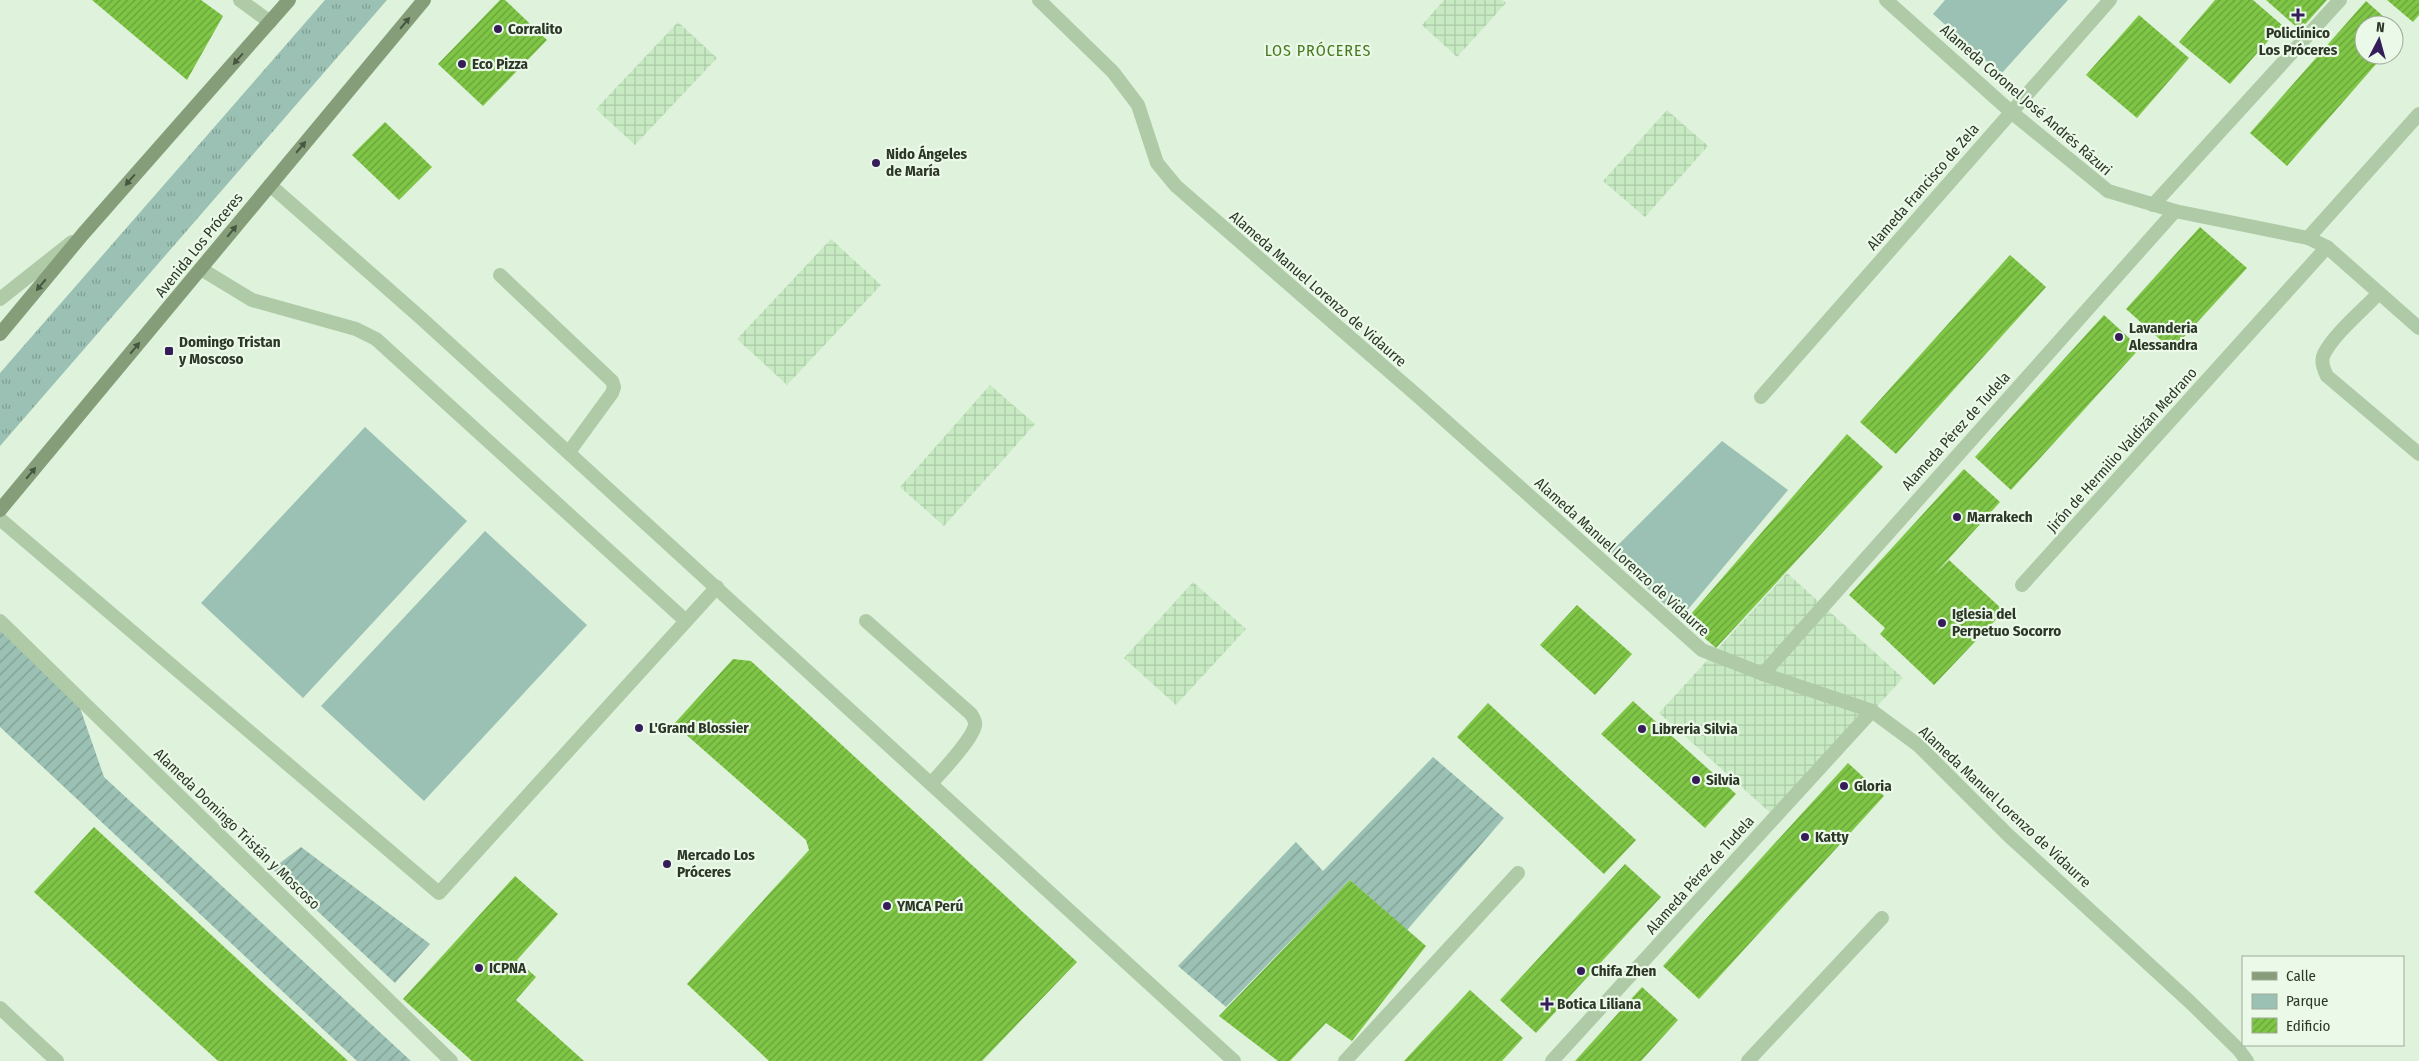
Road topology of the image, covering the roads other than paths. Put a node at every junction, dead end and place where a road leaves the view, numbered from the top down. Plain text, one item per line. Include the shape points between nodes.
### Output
1 (240, 0) edge
2 (289, 0) edge
3 (424, 0) edge
4 (1039, 0) edge
5 (1886, 0) edge
6 (2110, 0) edge
7 (2340, 0) edge
8 (270, 22) junction
9 (2010, 111) junction
10 (2419, 114) edge
11 (270, 185) junction
12 (2153, 205) junction
13 (2175, 211) junction
14 (83, 234) junction
15 (2308, 238) junction
16 (2327, 247) junction
17 (201, 269) junction
18 (500, 275) dead end
19 (2379, 293) junction
20 (0, 298) edge
21 (2419, 328) edge
22 (0, 334) edge
23 (1761, 397) dead end
24 (568, 452) junction
25 (2419, 454) edge
26 (0, 510) edge
27 (0, 519) edge
28 (2022, 586) dead end
29 (717, 587) junction
30 (0, 621) edge
31 (866, 621) dead end
32 (686, 622) junction
33 (1763, 674) junction
34 (1872, 711) junction
35 (931, 784) junction
36 (1518, 873) dead end
37 (1882, 918) dead end
38 (0, 1008) edge
39 (58, 1061) edge
40 (451, 1061) edge
41 (1234, 1061) edge
42 (1345, 1061) edge
43 (1552, 1061) edge
44 (1748, 1061) edge
45 (2247, 1061) edge

1 - 8 street
2 - 8 main road
11 -> 3 main road, Avenida Los Próceres
4 - 33 street, Alameda Manuel Lorenzo de Vidaurre via 1113,72 1138,105 1157,163 1176,186 1702,650
5 - 9 street, Alameda Coronel José Andrés Rázuri
6 - 9 street, Alameda Francisco de Zela
7 - 12 street
8 -> 14 main road
9 - 12 street, Alameda Coronel José Andrés Rázuri via 2108,192
9 - 23 street, Alameda Francisco de Zela
10 - 15 street
17 -> 11 main road, Avenida Los Próceres
11 - 24 street
12 - 13 street, Alameda Coronel José Andrés Rázuri
13 - 15 street, Alameda Coronel José Andrés Rázuri
13 - 33 street, Alameda Pérez de Tudela
14 - 20 street
14 -> 22 main road
15 - 16 street, Alameda Coronel José Andrés Rázuri
16 - 19 street, Alameda Coronel José Andrés Rázuri
16 - 28 street, Jirón de Hermilio Valdizán Medrano
26 -> 17 main road, Avenida Los Próceres
17 - 32 street via 252,300 356,329 376,339
18 - 24 street via 612,381 612,393
19 - 21 street, Alameda Coronel José Andrés Rázuri
19 - 25 street via 2323,355 2322,366 2326,376
24 - 29 street
27 - 32 street via 439,892
29 - 32 street
29 - 35 street
30 - 40 street, Alameda Domingo Tristán y Moscoso
31 - 35 street via 971,714 976,722 957,754
33 - 34 street, Alameda Manuel Lorenzo de Vidaurre
34 - 43 street, Alameda Pérez de Tudela
34 - 45 street, Alameda Manuel Lorenzo de Vidaurre via 1918,745 2008,835 2190,1002
35 - 41 street
36 - 42 street
37 - 44 street
38 - 39 street

